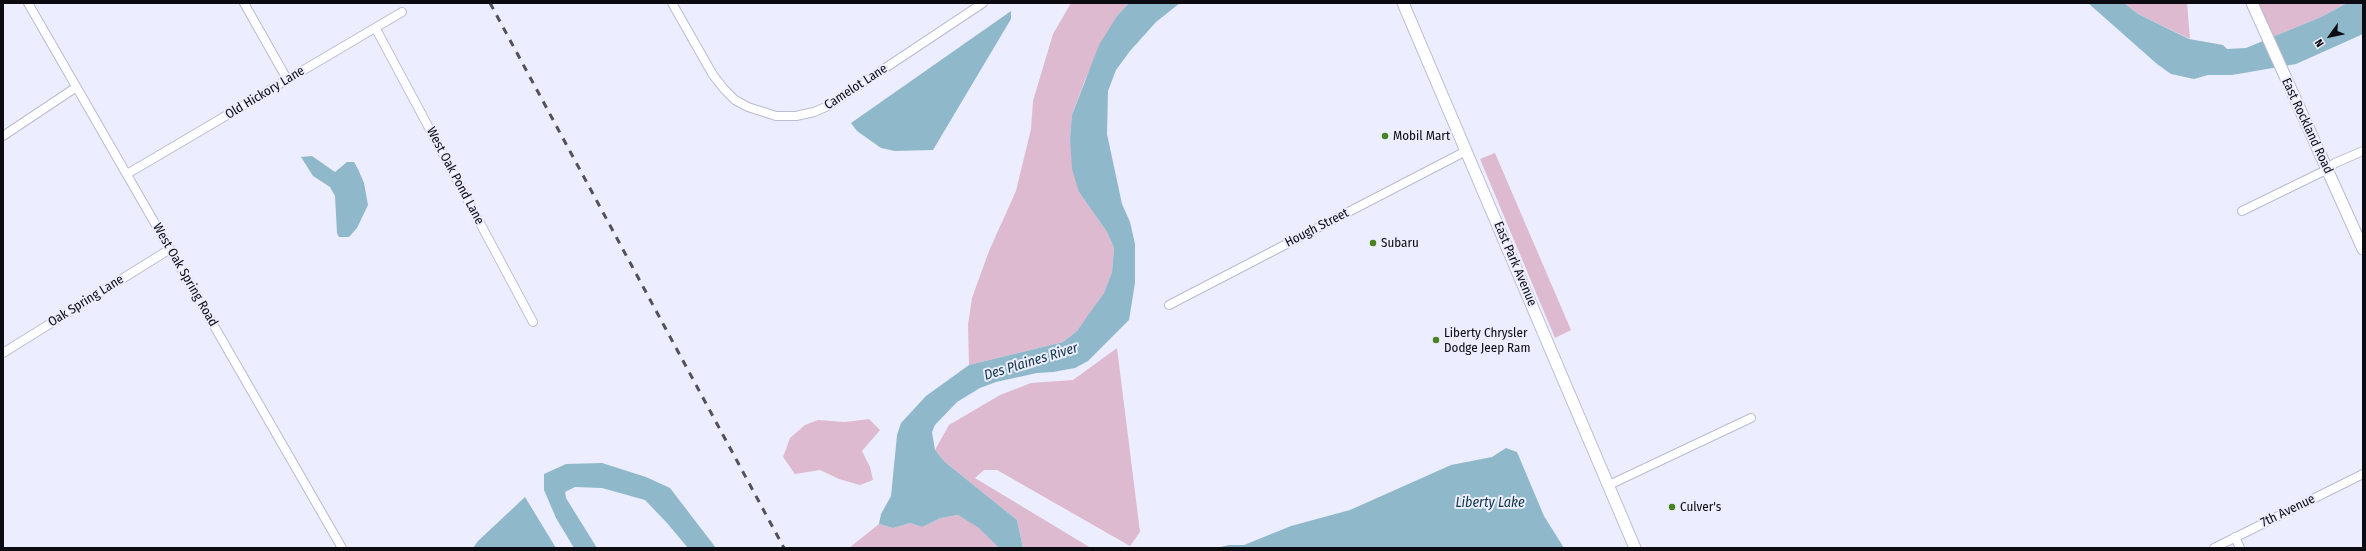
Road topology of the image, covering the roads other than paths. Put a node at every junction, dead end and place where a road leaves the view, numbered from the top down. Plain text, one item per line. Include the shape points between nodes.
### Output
1 (28, 3) edge
2 (244, 3) edge
3 (672, 3) edge
4 (983, 3) edge
5 (1404, 3) edge
6 (2252, 3) edge
7 (402, 12) dead end
8 (376, 29) junction
9 (288, 79) junction
10 (75, 88) junction
11 (3, 136) edge
12 (1466, 151) junction
13 (2363, 151) edge
14 (2326, 170) junction
15 (127, 174) junction
16 (2242, 212) dead end
17 (170, 249) junction
18 (2363, 249) edge
19 (1169, 304) dead end
20 (534, 322) dead end
21 (3, 353) edge
22 (1751, 418) dead end
23 (2363, 474) edge
24 (1609, 485) junction
25 (2235, 537) junction
26 (339, 547) edge
27 (1635, 548) edge
28 (2214, 548) edge
29 (2240, 548) edge

1 - 10 street, West Oak Spring Road
2 - 9 street
3 - 4 street, Camelot Lane via 724,90 748,107 776,116 814,112 828,106
5 - 12 main road, East Park Avenue
6 - 14 main road, East Rockland Road
7 - 8 street, Old Hickory Lane
8 - 9 street, Old Hickory Lane
8 - 20 street, West Oak Pond Lane
9 - 15 street, Old Hickory Lane
10 - 11 street
10 - 15 street, West Oak Spring Road
12 - 19 street, Hough Street
12 - 24 main road, East Park Avenue
13 - 14 street via 2335,163
14 - 16 street
14 - 18 main road, East Rockland Road
15 - 17 street, West Oak Spring Road
17 - 21 street, Oak Spring Lane
17 - 26 street, West Oak Spring Road
22 - 24 street
23 - 25 street, 7th Avenue
24 - 27 main road, East Park Avenue
25 - 28 street, 7th Avenue
25 - 29 street

